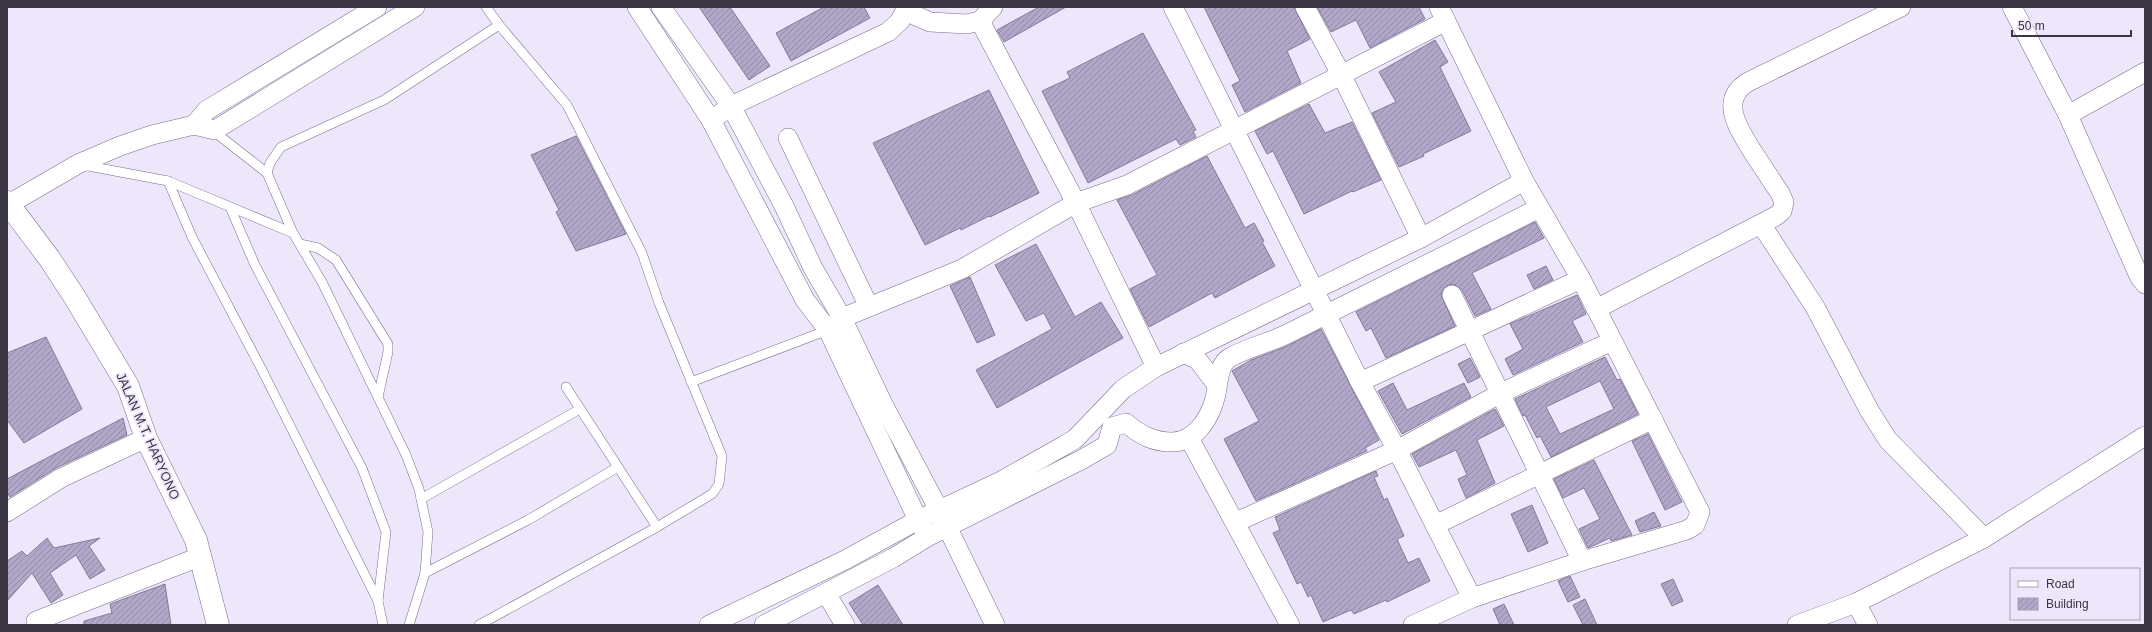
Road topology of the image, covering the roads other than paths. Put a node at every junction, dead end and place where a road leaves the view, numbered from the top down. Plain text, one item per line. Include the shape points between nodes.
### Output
1 (377, 7) edge
2 (415, 7) edge
3 (486, 7) edge
4 (637, 7) edge
5 (661, 7) edge
6 (993, 7) edge
7 (1173, 7) edge
8 (1305, 7) edge
9 (1900, 7) edge
10 (2012, 7) edge
11 (906, 9) edge
12 (1443, 14) edge
13 (980, 21) junction
14 (499, 25) junction
15 (2145, 72) edge
16 (1342, 76) junction
17 (731, 106) junction
18 (207, 110) junction
19 (2068, 115) junction
20 (711, 120) junction
21 (194, 125) junction
22 (215, 130) junction
23 (1234, 130) junction
24 (788, 138) dead end
25 (78, 164) junction
26 (267, 172) junction
27 (168, 181) junction
28 (1524, 182) junction
29 (8, 203) edge
30 (1076, 203) junction
31 (230, 207) junction
32 (1539, 208) junction
33 (1761, 224) junction
34 (293, 233) junction
35 (1421, 238) junction
36 (300, 244) junction
37 (1581, 279) junction
38 (2145, 284) edge
39 (1316, 290) junction
40 (1452, 295) dead end
41 (868, 307) junction
42 (1596, 309) junction
43 (1327, 313) junction
44 (835, 324) junction
45 (1470, 331) junction
46 (1612, 341) junction
47 (1184, 353) junction
48 (1156, 367) junction
49 (691, 382) junction
50 (1360, 382) junction
51 (1217, 385) junction
52 (566, 387) dead end
53 (1123, 389) junction
54 (1501, 393) junction
55 (378, 398) junction
56 (580, 409) junction
57 (1653, 419) junction
58 (1126, 423) junction
59 (2145, 436) edge
60 (146, 438) junction
61 (1188, 438) junction
62 (1397, 450) junction
63 (618, 467) junction
64 (1540, 474) junction
65 (421, 499) junction
66 (939, 510) junction
67 (7, 512) edge
68 (918, 520) junction
69 (1236, 522) junction
70 (1435, 525) junction
71 (657, 527) junction
72 (947, 527) junction
73 (929, 536) junction
74 (1984, 538) junction
75 (199, 557) junction
76 (963, 560) junction
77 (1582, 561) junction
78 (425, 573) junction
79 (826, 593) junction
80 (1472, 598) junction
81 (378, 601) junction
82 (1856, 603) junction
83 (36, 621) dead end
84 (218, 625) edge
85 (383, 625) edge
86 (409, 625) edge
87 (479, 625) edge
88 (709, 625) edge
89 (764, 625) edge
90 (845, 625) edge
91 (995, 625) edge
92 (1290, 625) edge
93 (1413, 625) edge
94 (1797, 625) edge
95 (1868, 625) edge

1 - 18 street
2 - 22 street
3 - 14 lane
4 - 20 street
5 - 17 street
6 - 13 street
7 - 23 street
8 - 16 street
9 - 33 street via 1740,87 1732,108 1738,128 1784,202 1782,212
10 - 19 street
11 - 13 street via 930,22 954,24
11 - 17 street via 900,21 888,32
12 - 16 street
12 - 28 street
13 - 30 street
14 - 26 lane via 384,100 281,147
14 - 49 lane via 567,105 642,253
15 - 19 street
16 - 23 street
16 - 35 street
17 - 20 street
17 - 44 street via 784,206 813,268
18 - 21 street
18 - 22 lane
19 - 38 street via 2139,276
20 - 44 street via 805,300
21 - 22 street
21 - 25 street via 152,135
22 - 26 lane
23 - 30 street via 1127,185
23 - 39 street
24 - 41 street
25 - 27 lane
25 - 29 street
26 - 34 lane
27 - 31 lane
27 - 81 lane via 192,236
28 - 32 street
28 - 35 street
29 - 60 highway, JALAN M.T. HARYONO via 74,296 128,386
30 - 41 street via 962,269
30 - 48 street
31 - 34 lane
31 - 81 lane via 255,265 362,468 384,526 386,532
32 - 37 street
32 - 43 street
33 - 42 street
33 - 74 street via 1815,307 1869,410 1888,440
34 - 36 lane
35 - 39 street
36 - 55 lane via 322,282
36 - 55 lane via 318,248 336,260 388,344
37 - 42 street
37 - 45 street
39 - 43 street
39 - 47 street
40 - 45 street
41 - 44 street
42 - 46 street
43 - 50 street
43 - 51 street via 1285,335 1230,357 1223,364
44 - 49 lane
44 - 66 street via 885,408
44 - 68 street
45 - 50 street
45 - 54 street
46 - 54 street
46 - 57 street
47 - 48 street
47 - 51 street via 1197,359
48 - 53 street
49 - 71 lane via 722,456 719,484 712,494
50 - 62 street
51 - 61 street via 1206,419
52 - 56 lane
53 - 58 street
53 - 66 street via 1075,439 1001,481
54 - 62 street
54 - 64 street
55 - 65 lane via 406,455
56 - 63 lane
56 - 65 lane
57 - 64 street
57 - 77 street via 1698,506 1700,512 1695,525 1687,530
58 - 61 street via 1138,433 1153,440 1176,442
58 - 72 street via 1112,427 1108,445
59 - 74 street
60 - 67 street via 61,478
60 - 75 highway, JALAN M.T. HARYONO via 196,540
61 - 69 street
62 - 69 street
62 - 70 street
63 - 71 lane
63 - 78 lane via 528,520
64 - 70 street
64 - 77 street
65 - 78 lane via 428,532
66 - 68 street
66 - 72 street
68 - 73 street
68 - 88 street via 845,560
69 - 92 street
70 - 80 street
71 - 87 lane
72 - 73 street
72 - 76 street
73 - 76 street
73 - 79 street
74 - 82 street
75 - 83 street
75 - 84 highway, JALAN M.T. HARYONO via 210,587
76 - 91 street
77 - 80 street
78 - 86 lane
79 - 89 street
79 - 90 street
80 - 93 street
81 - 85 lane
82 - 94 street
82 - 95 street

